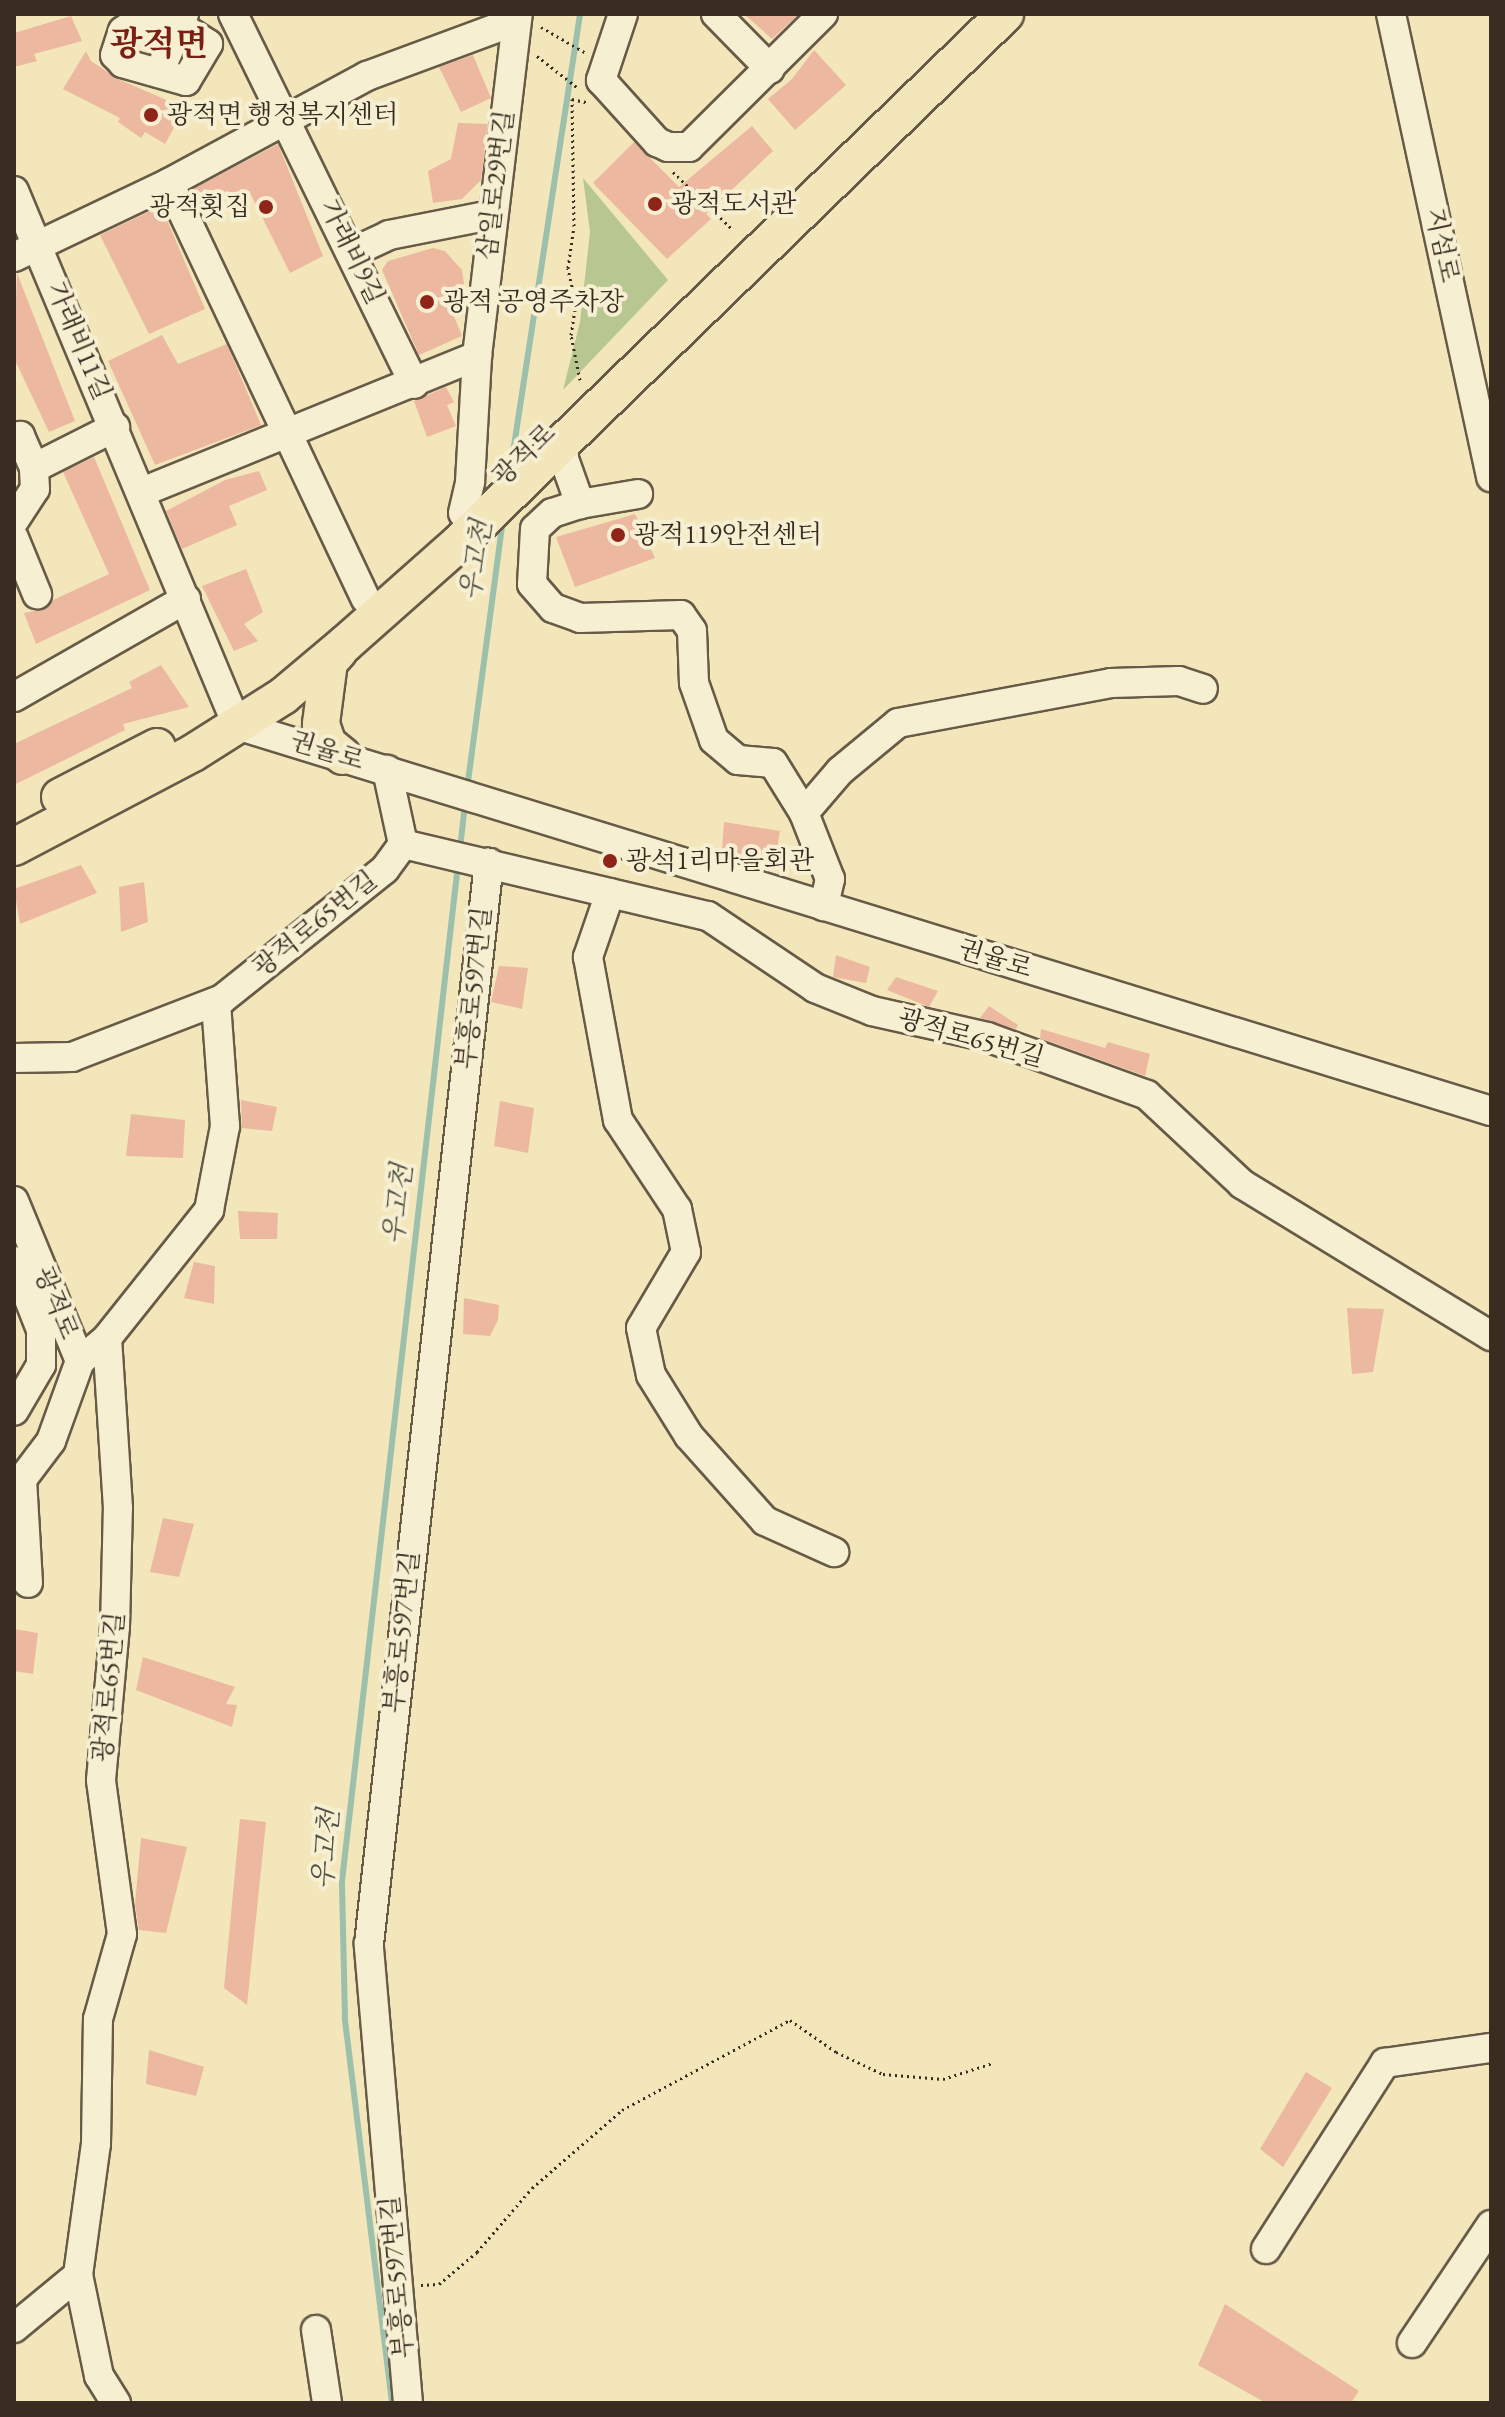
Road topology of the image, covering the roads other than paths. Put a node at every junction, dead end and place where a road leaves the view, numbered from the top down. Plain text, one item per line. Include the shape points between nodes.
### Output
1 (233, 14) edge
2 (623, 14) edge
3 (716, 14) edge
4 (823, 14) edge
5 (975, 14) edge
6 (1005, 14) edge
7 (1391, 14) edge
8 (182, 18) edge
9 (517, 18) edge
10 (770, 69) junction
11 (287, 121) junction
12 (169, 183) junction
13 (14, 191) edge
14 (491, 215) junction
15 (27, 252) edge
16 (353, 252) junction
17 (477, 356) junction
18 (1482, 377) edge
19 (414, 384) junction
20 (115, 427) junction
21 (284, 434) junction
22 (14, 439) edge
23 (547, 448) junction
24 (34, 468) junction
25 (1491, 477) edge
26 (142, 492) junction
27 (638, 494) dead end
28 (580, 504) junction
29 (472, 513) junction
30 (14, 521) edge
31 (14, 538) edge
32 (37, 594) dead end
33 (186, 599) junction
34 (366, 599) junction
35 (346, 643) junction
36 (1203, 689) dead end
37 (14, 697) edge
38 (232, 714) junction
39 (343, 756) junction
40 (387, 770) junction
41 (804, 813) junction
42 (14, 820) edge
43 (14, 847) edge
44 (416, 847) junction
45 (482, 861) junction
46 (610, 893) junction
47 (824, 906) junction
48 (222, 999) junction
49 (14, 1058) edge
50 (1491, 1111) edge
51 (14, 1201) edge
52 (14, 1261) edge
53 (1491, 1336) edge
54 (107, 1338) junction
55 (80, 1361) junction
56 (14, 1411) edge
57 (18, 1484) edge
58 (20, 1539) edge
59 (834, 1552) dead end
60 (28, 1583) dead end
61 (1491, 2048) edge
62 (1491, 2225) edge
63 (1266, 2249) dead end
64 (78, 2275) junction
65 (14, 2328) edge
66 (316, 2330) dead end
67 (1412, 2343) dead end
68 (116, 2403) edge
69 (327, 2403) edge
70 (408, 2403) edge

1 - 11 street, 가래비9길
2 - 10 street via 601,80 657,142 689,147
3 - 10 street
4 - 10 street
5 - 23 main road, 광적로
6 - 23 main road, 광적로
7 - 18 street, 지섬로
8 - 8 street via 159,73 123,63 115,55 123,31 151,16
9 - 11 street via 367,76
9 - 14 street, 삼일로29번길
11 - 12 street
11 - 16 street, 가래비9길
12 - 15 street
12 - 21 street
13 - 15 street, 가래비11길
14 - 16 street via 389,235
14 - 17 street, 삼일로29번길
15 - 20 street, 가래비11길
16 - 19 street, 가래비9길
17 - 19 street
17 - 29 street, 삼일로29번길
18 - 25 street, 지섬로
19 - 21 street
20 - 24 street
20 - 26 street, 가래비11길
21 - 26 street
21 - 34 street
22 - 24 street via 20,436
23 - 28 street via 564,459
23 - 29 main road
24 - 30 street via 35,489
26 - 33 street
27 - 28 street
28 - 41 street via 552,513 535,529 532,584 553,608 580,618 681,615 692,631 694,683 714,740 738,760 773,763
29 - 34 main road
29 - 35 main road
31 - 32 street
33 - 37 street
33 - 38 street
34 - 38 main road
35 - 38 main road
35 - 39 main road via 329,662 321,699 328,744
36 - 41 street via 1179,681 1111,683 898,723 840,771
38 - 39 street, 권율로
38 - 42 main road
38 - 43 main road via 124,794
39 - 40 street, 권율로
40 - 44 street
40 - 47 street, 권율로
41 - 47 street via 830,879
44 - 45 street, 광적로65번길
44 - 48 street, 광적로65번길
45 - 46 street, 광적로65번길
45 - 70 street, 부흥로597번길 via 369,1944
46 - 53 street, 광적로65번길 via 708,916 815,988 872,1011 987,1037 1147,1095 1242,1184
46 - 59 street via 588,957 618,1120 677,1209 686,1252 641,1328 651,1375 689,1436 765,1521
47 - 50 street, 권율로
48 - 49 street, 광적로65번길 via 72,1057
48 - 54 street via 216,1004 225,1126 209,1210
51 - 55 street, 광적로
52 - 56 street via 41,1330 41,1365
54 - 55 street
54 - 64 street, 광적로65번길 via 118,1508 115,1627 101,1780 122,1934 98,2019 96,2144
55 - 57 street via 51,1441
57 - 58 street
58 - 60 street
61 - 63 street via 1385,2063
62 - 67 street
64 - 65 street
64 - 68 street, 광적로65번길 via 99,2376
66 - 69 street

